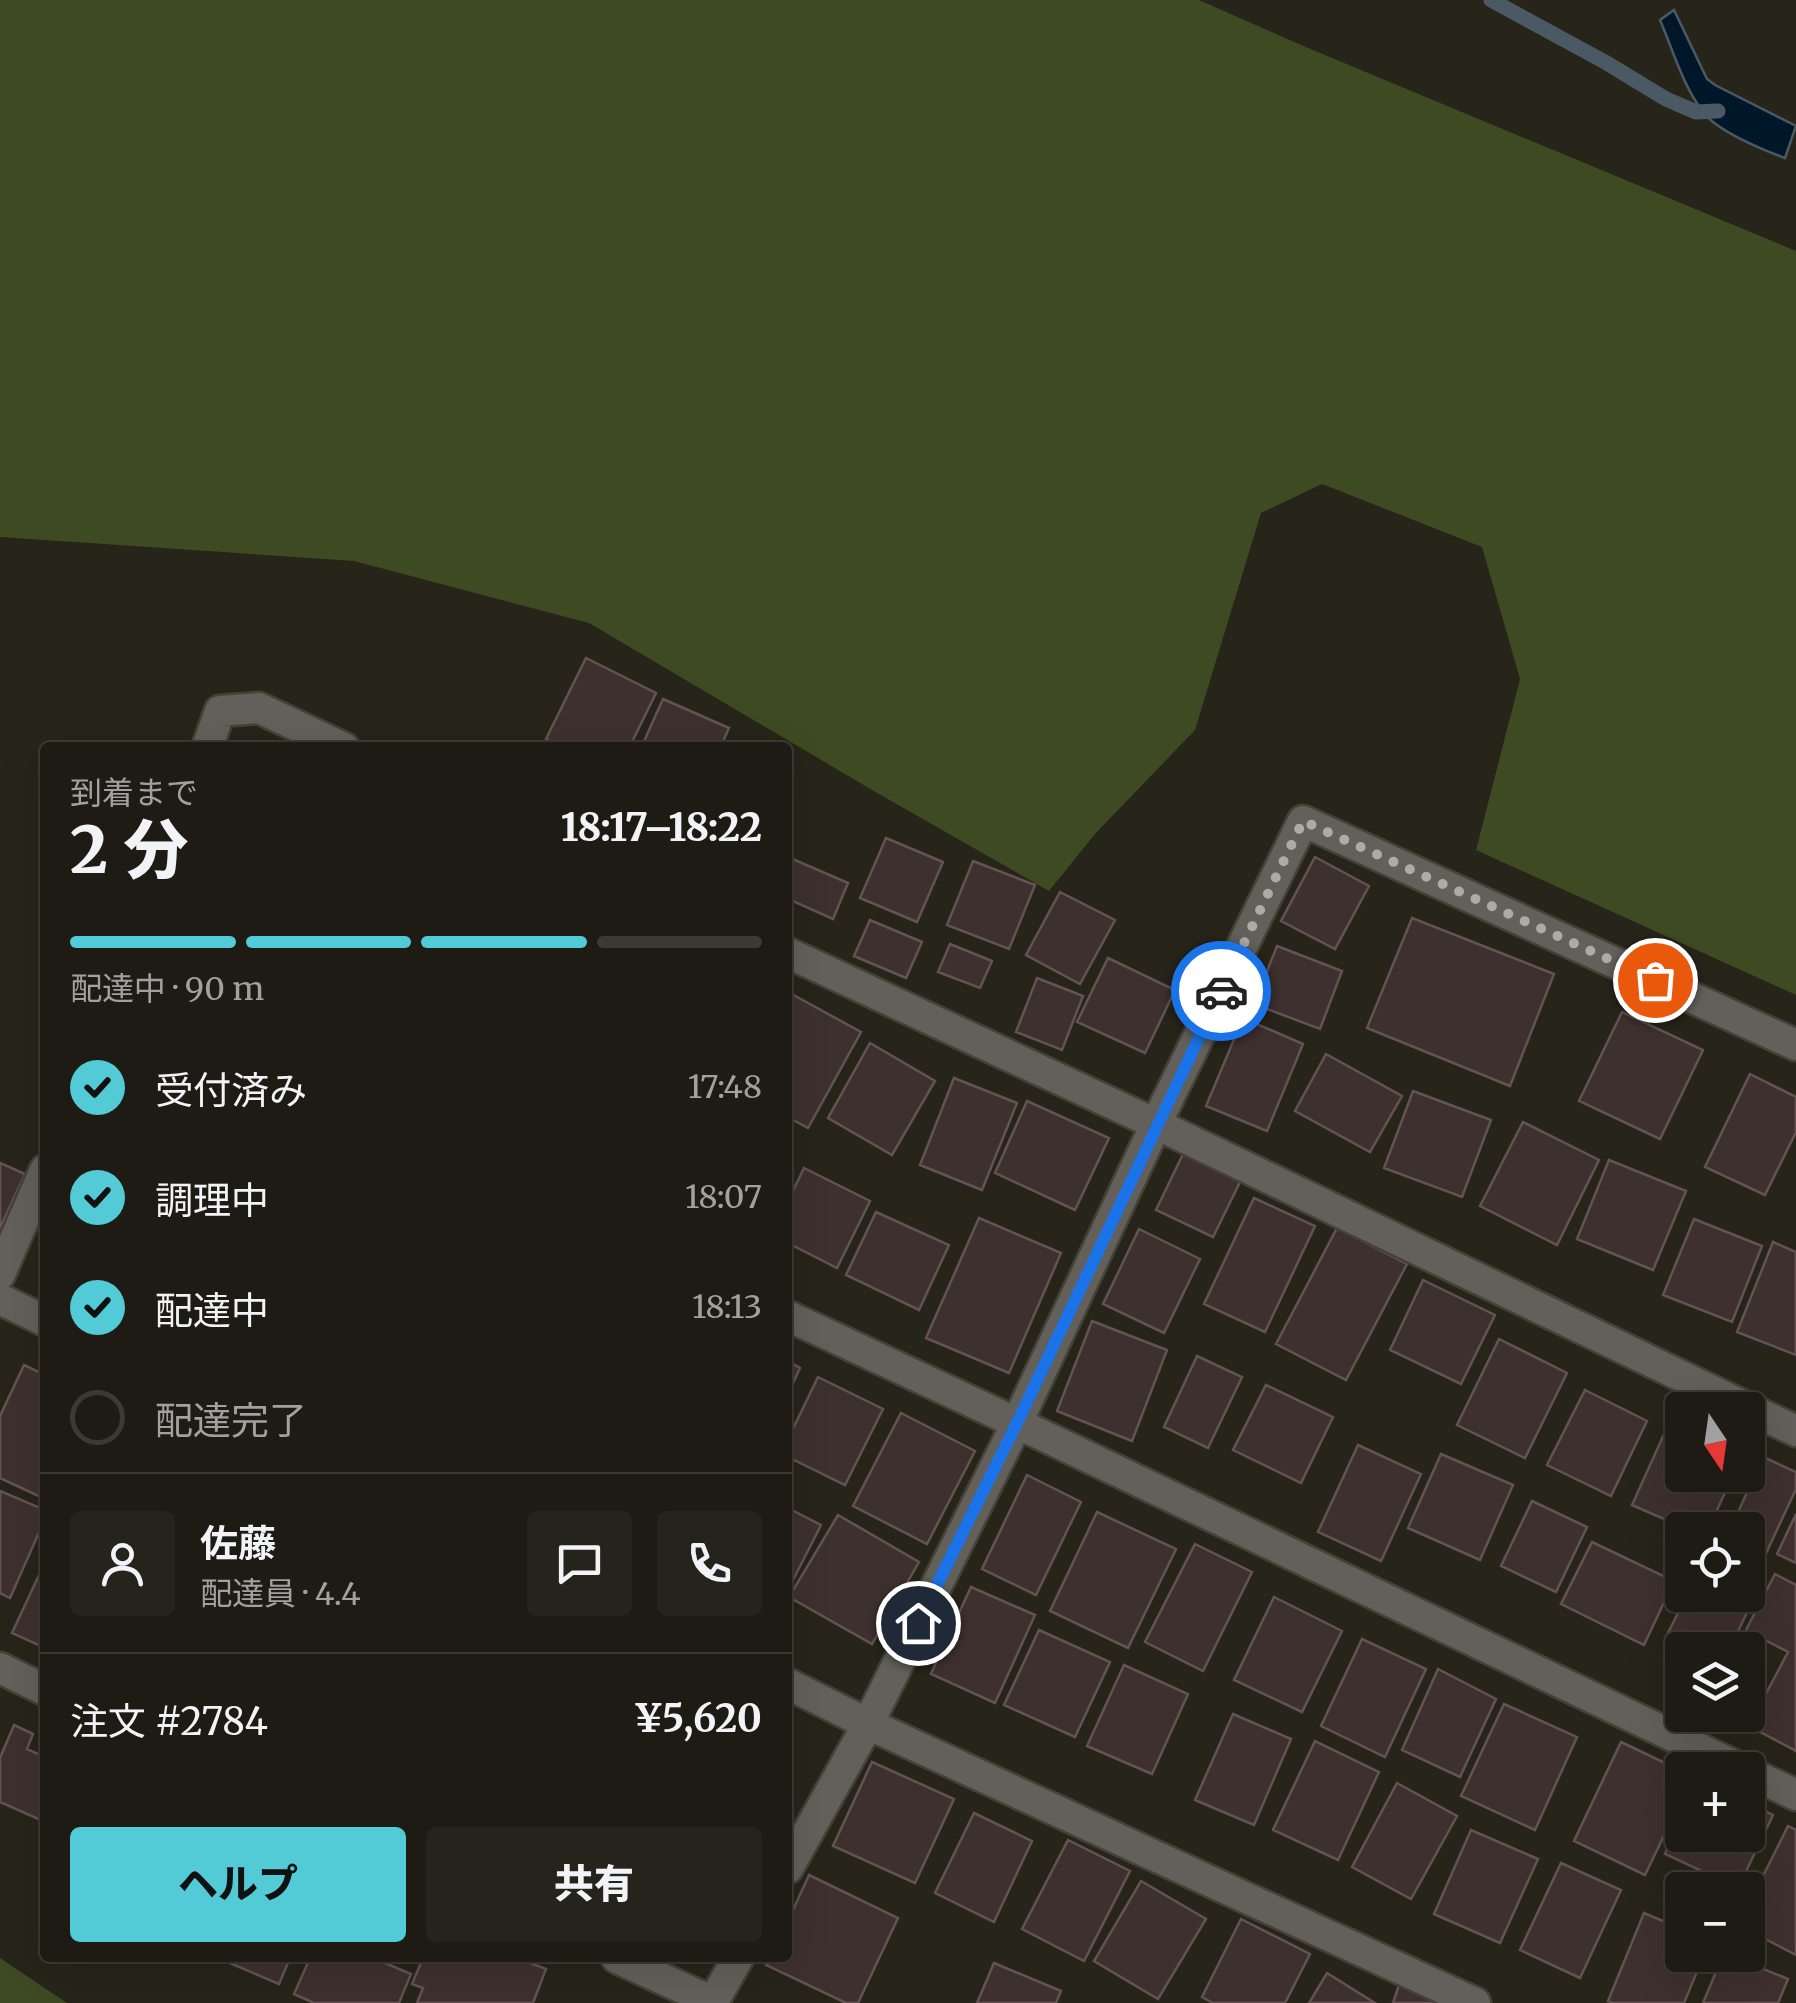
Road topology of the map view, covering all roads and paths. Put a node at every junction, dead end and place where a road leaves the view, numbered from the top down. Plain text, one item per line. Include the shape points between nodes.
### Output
1 (210, 742) edge
2 (331, 742) edge
3 (792, 955) edge
4 (1796, 1044) edge
5 (1156, 1124) junction
6 (40, 1182) edge
7 (0, 1274) edge
8 (0, 1300) edge
9 (792, 1318) edge
10 (40, 1320) edge
11 (1017, 1423) junction
12 (1796, 1431) edge
13 (0, 1668) edge
14 (792, 1686) edge
15 (40, 1688) edge
16 (868, 1724) junction
17 (1706, 1752) edge
18 (1765, 1780) edge
19 (1796, 1795) edge
20 (792, 1861) edge
21 (626, 1962) edge
22 (736, 1962) edge
23 (714, 2003) edge
24 (1475, 2003) edge

1 - 2 street via 220,712 258,708
3 - 5 street
4 - 5 street via 1303,821
5 - 11 street
5 - 12 street
6 - 7 street
8 - 10 street
9 - 11 street
11 - 16 street
11 - 17 street
13 - 15 street
14 - 16 street
16 - 20 street
16 - 24 street
18 - 19 street
21 - 23 street
22 - 23 street

